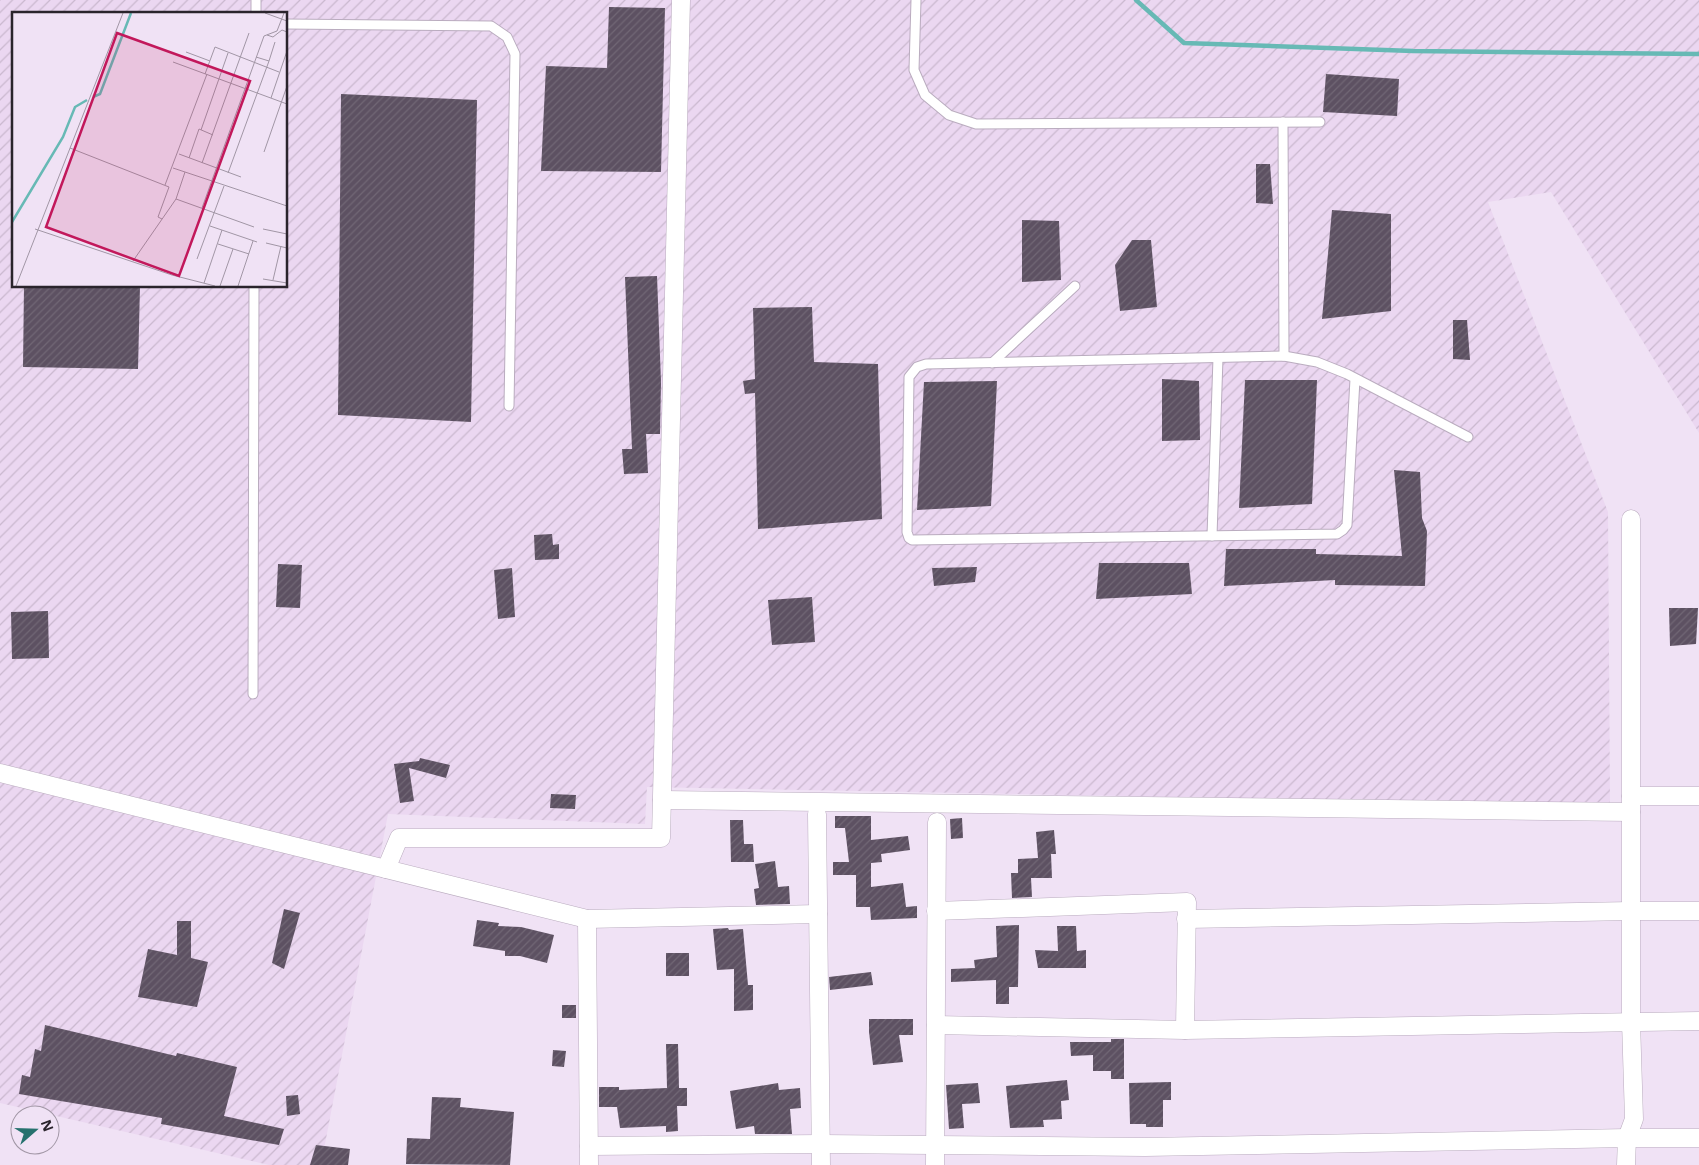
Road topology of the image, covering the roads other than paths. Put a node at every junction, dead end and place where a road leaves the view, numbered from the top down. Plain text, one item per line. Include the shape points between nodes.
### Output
1 (680, 0) edge
2 (916, 0) edge
3 (288, 24) edge
4 (1283, 122) junction
5 (1320, 122) dead end
6 (1075, 286) dead end
7 (254, 288) edge
8 (1284, 356) junction
9 (1218, 358) junction
10 (992, 363) junction
11 (1355, 378) junction
12 (509, 406) dead end
13 (1468, 437) dead end
14 (1630, 519) dead end
15 (1212, 536) junction
16 (253, 694) dead end
17 (0, 773) edge
18 (1699, 796) edge
19 (662, 800) junction
20 (1631, 804) junction
21 (817, 814) dead end
22 (937, 822) dead end
23 (386, 869) junction
24 (936, 911) junction
25 (1631, 911) junction
26 (1699, 911) edge
27 (818, 914) junction
28 (587, 919) junction
29 (1186, 919) junction
30 (1699, 1021) edge
31 (1631, 1022) junction
32 (936, 1025) junction
33 (1185, 1030) junction
34 (1627, 1138) junction
35 (1699, 1138) edge
36 (821, 1144) junction
37 (935, 1145) junction
38 (589, 1146) junction
39 (589, 1165) edge
40 (821, 1165) edge
41 (935, 1165) edge
42 (1626, 1165) edge

1 - 19 street
2 - 4 lane via 914,70 925,95 949,115 976,124
3 - 12 lane via 491,26 507,37 515,54
4 - 5 lane
4 - 8 lane
6 - 10 lane
7 - 16 lane
8 - 9 lane
8 - 11 lane via 1317,362
9 - 10 lane
9 - 15 lane
10 - 15 lane via 926,364 909,377 909,538
11 - 13 lane
11 - 15 lane via 1347,525 1343,530 1337,534
14 - 20 street
17 - 23 street
18 - 20 street
19 - 20 street
19 - 23 street via 661,838 398,838
20 - 25 street
21 - 27 street
22 - 24 street
23 - 28 street
24 - 29 street via 1187,902
24 - 32 street
25 - 26 street
25 - 29 street
25 - 31 street
27 - 28 street
27 - 36 street
28 - 38 street
29 - 33 street
30 - 31 street
31 - 33 street
31 - 34 street via 1634,1119
32 - 33 street
32 - 37 street
34 - 35 street
34 - 37 street via 1145,1147
34 - 42 street
36 - 37 street
36 - 38 street
36 - 40 street
37 - 41 street
38 - 39 street

